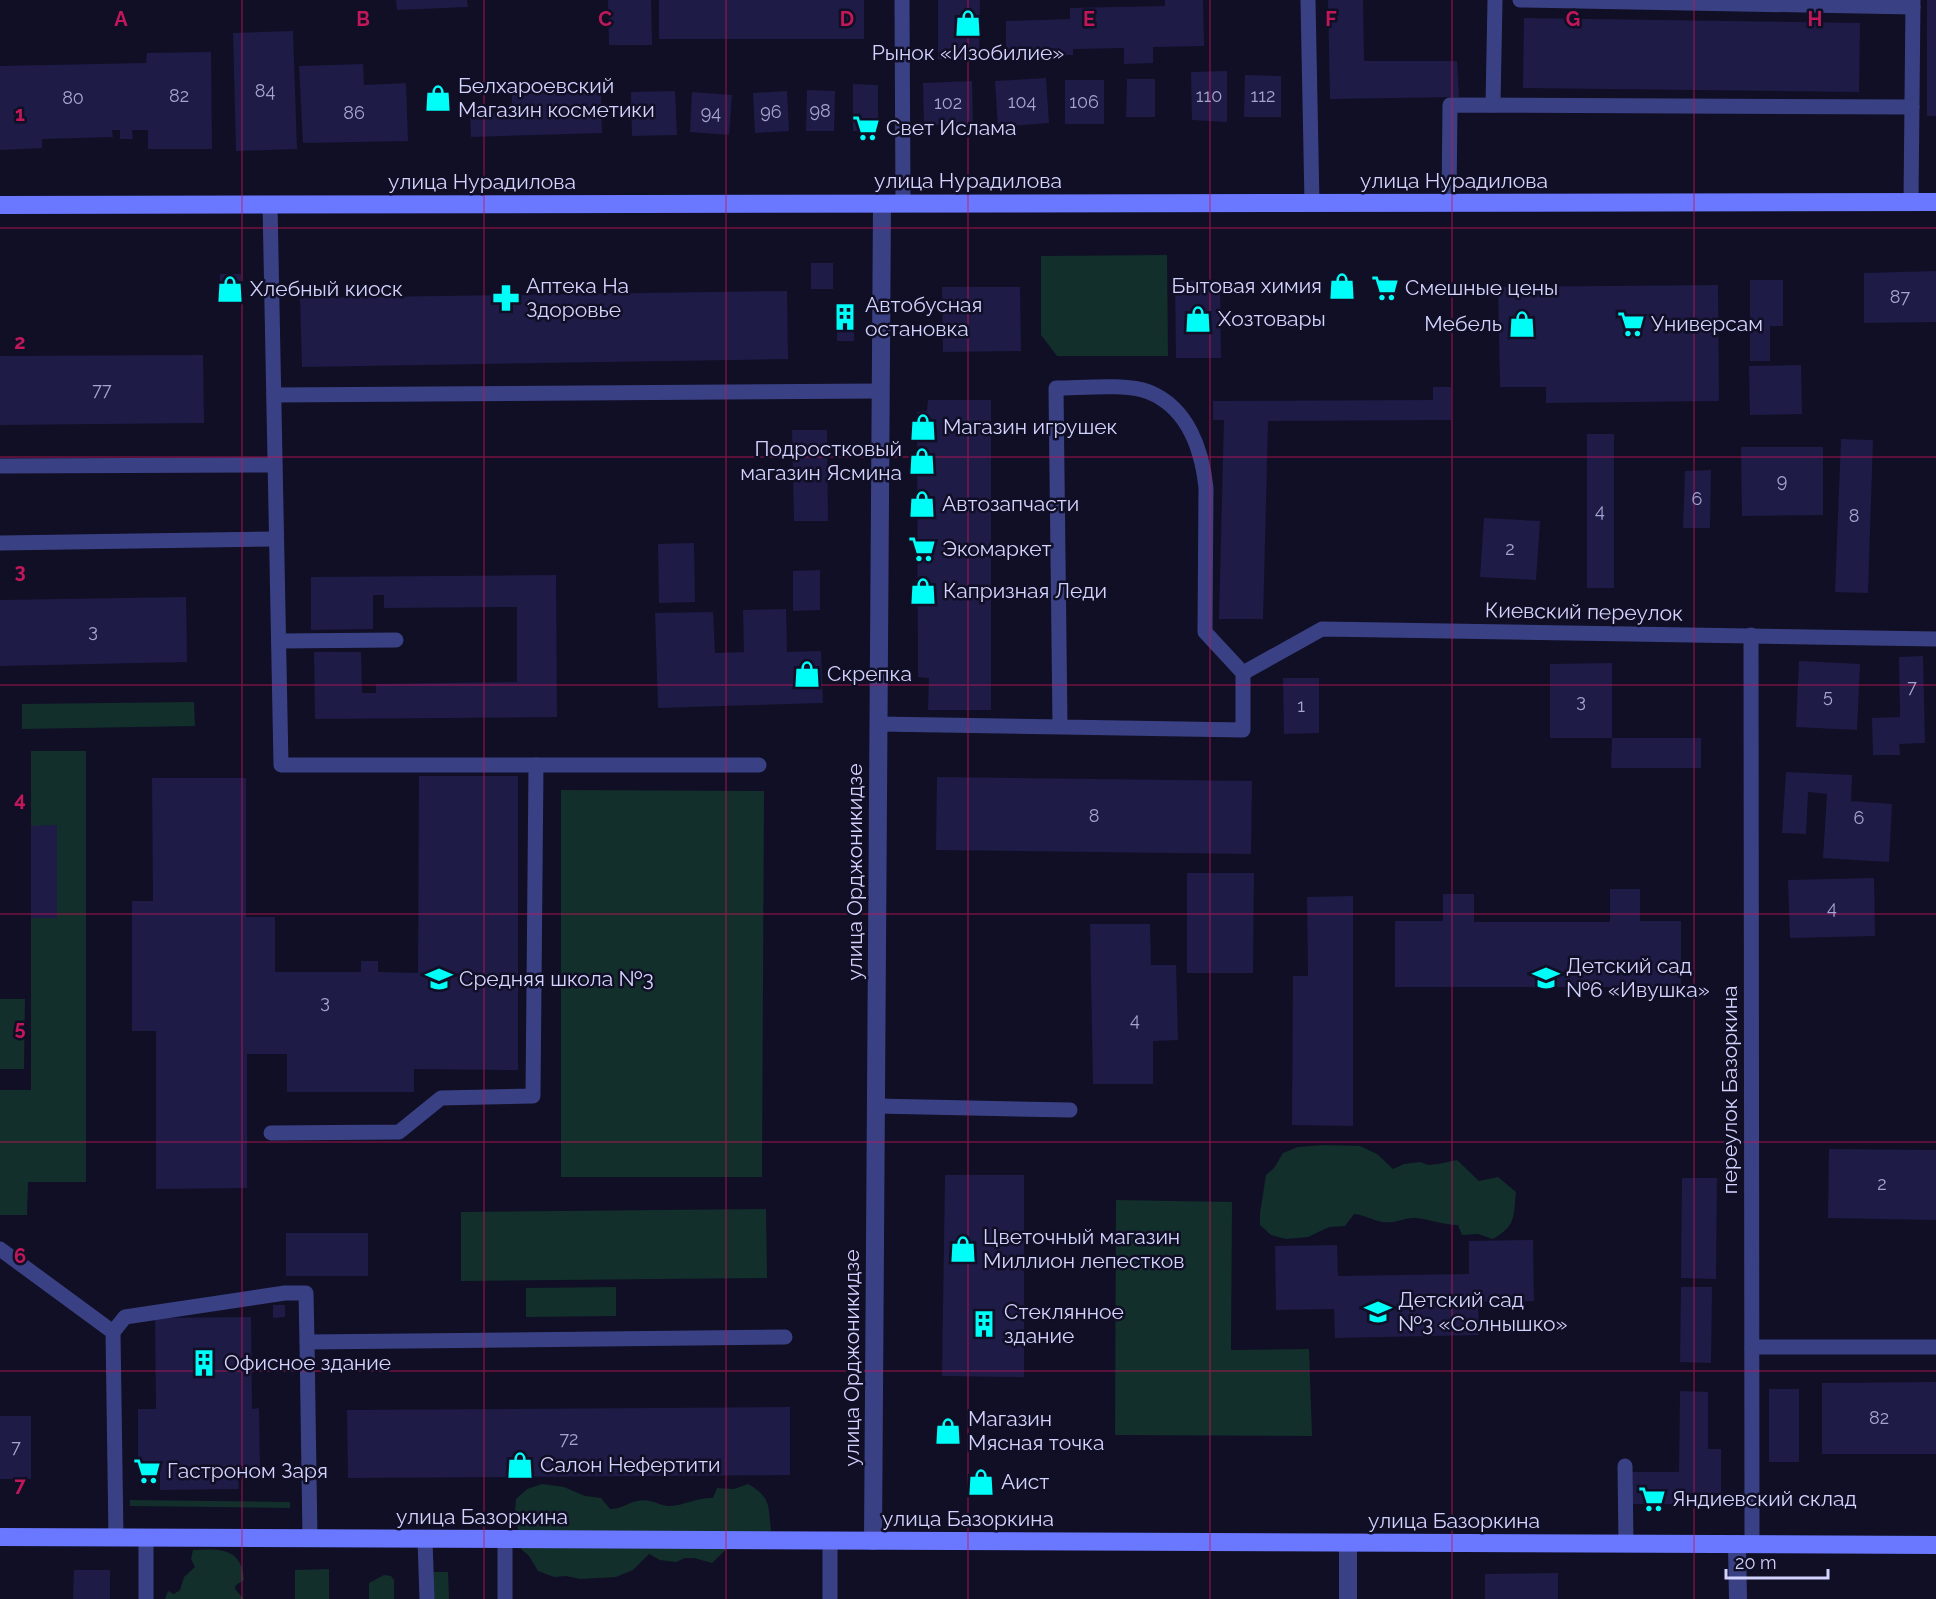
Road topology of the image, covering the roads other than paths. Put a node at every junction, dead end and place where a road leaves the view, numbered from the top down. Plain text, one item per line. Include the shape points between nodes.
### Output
1 (902, 0) edge
2 (1308, 0) edge
3 (1495, 0) edge
4 (1520, 0) edge
5 (1574, 0) edge
6 (1675, 2) edge
7 (1781, 2) edge
8 (1913, 4) edge
9 (1493, 105) junction
10 (1912, 107) junction
11 (1911, 202) junction
12 (1936, 202) edge
13 (1312, 203) junction
14 (1449, 203) junction
15 (270, 204) junction
16 (882, 204) junction
17 (903, 204) junction
18 (0, 205) edge
19 (880, 391) junction
20 (274, 395) junction
21 (275, 465) junction
22 (0, 466) edge
23 (276, 539) junction
24 (0, 543) edge
25 (1751, 635) junction
26 (1936, 639) edge
27 (396, 640) dead end
28 (279, 641) junction
29 (1243, 673) junction
30 (878, 724) junction
31 (1060, 726) junction
32 (536, 765) junction
33 (759, 765) dead end
34 (876, 1106) junction
35 (1070, 1110) dead end
36 (271, 1133) dead end
37 (0, 1249) edge
38 (113, 1332) junction
39 (785, 1337) dead end
40 (307, 1342) junction
41 (1752, 1347) junction
42 (1936, 1347) edge
43 (1626, 1466) dead end
44 (0, 1537) edge
45 (116, 1537) junction
46 (146, 1537) junction
47 (310, 1539) junction
48 (425, 1540) junction
49 (505, 1540) junction
50 (830, 1541) junction
51 (873, 1541) junction
52 (1348, 1543) junction
53 (1626, 1544) junction
54 (1744, 1544) junction
55 (1936, 1545) edge
56 (146, 1599) edge
57 (426, 1599) edge
58 (505, 1599) edge
59 (830, 1599) edge
60 (1348, 1599) edge
61 (1738, 1599) edge

1 - 17 lane
2 - 13 lane
3 - 9 lane
4 - 5 lane
5 - 6 lane
6 - 7 lane
7 - 8 lane
8 - 10 lane
9 - 10 lane
9 - 14 lane via 1450,105
10 - 11 lane
11 - 12 street, улица Нурадилова
11 - 14 street, улица Нурадилова
13 - 14 street, улица Нурадилова
13 - 17 street, улица Нурадилова
15 - 16 street, улица Нурадилова
15 - 18 street, улица Нурадилова
15 - 20 lane
16 - 17 street, улица Нурадилова
16 - 19 street, улица Орджоникидзе
19 - 20 lane
19 - 30 street, улица Орджоникидзе
20 - 21 lane
21 - 22 lane
21 - 23 lane
23 - 24 lane
23 - 28 lane
25 - 26 lane, Киевский переулок
25 - 29 lane, Киевский переулок via 1322,629
25 - 41 lane, переулок Базоркина
27 - 28 lane
28 - 32 lane via 281,765
29 - 31 lane via 1243,730
29 - 31 lane via 1205,632 1204,465 1184,420 1149,392 1128,388 1056,388
30 - 31 lane
30 - 34 street, улица Орджоникидзе
32 - 33 lane
32 - 36 lane via 533,1096 441,1098 399,1132
34 - 35 lane
34 - 51 street, улица Орджоникидзе
37 - 38 lane
38 - 40 lane via 125,1317 306,1293
38 - 45 lane
39 - 40 lane
40 - 47 lane
41 - 42 lane
41 - 54 lane, переулок Базоркина
43 - 53 lane
44 - 45 street, улица Базоркина
45 - 46 street, улица Базоркина
46 - 47 street, улица Базоркина
46 - 56 lane
47 - 48 street, улица Базоркина
48 - 49 street, улица Базоркина
48 - 57 lane
49 - 50 street, улица Базоркина
49 - 58 lane
50 - 51 street, улица Базоркина
50 - 59 lane
51 - 52 street, улица Базоркина
52 - 53 street, улица Базоркина
52 - 60 street
53 - 54 street, улица Базоркина
54 - 55 street, улица Базоркина
54 - 61 street

